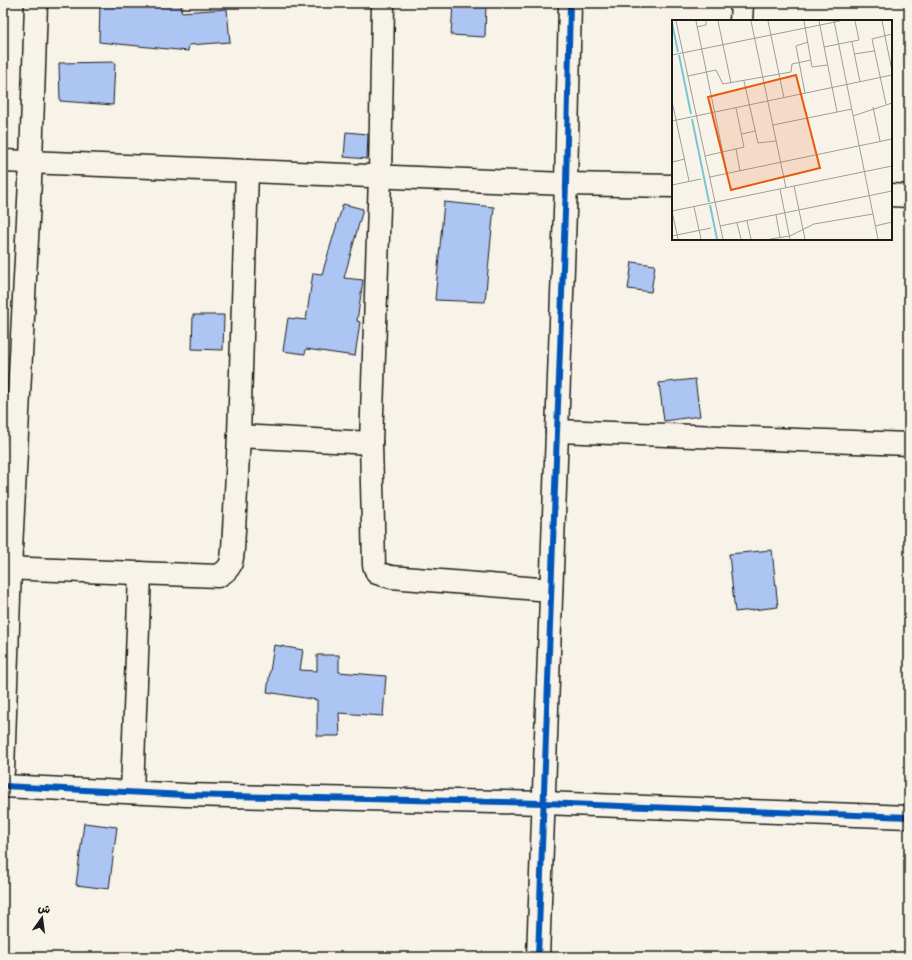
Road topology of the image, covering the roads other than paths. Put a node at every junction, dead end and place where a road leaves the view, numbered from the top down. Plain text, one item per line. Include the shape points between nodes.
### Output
1 (36, 3) edge
2 (383, 3) edge
3 (570, 3) edge
4 (742, 3) edge
5 (741, 20) edge
6 (3, 162) edge
7 (31, 162) junction
8 (248, 171) junction
9 (380, 177) junction
10 (566, 184) junction
11 (672, 186) edge
12 (892, 195) edge
13 (909, 196) edge
14 (557, 431) junction
15 (239, 436) junction
16 (371, 444) junction
17 (909, 444) edge
18 (7, 568) edge
19 (140, 573) junction
20 (551, 590) junction
21 (3, 771) edge
22 (3, 786) edge
23 (132, 792) junction
24 (543, 803) junction
25 (909, 818) edge
26 (538, 957) edge

1 - 7 street
2 - 9 street
3 - 10 street
4 - 5 street
6 - 7 street
7 - 8 street
7 - 18 street
8 - 9 street
8 - 15 street
9 - 10 street
9 - 16 street
10 - 11 street
10 - 14 street
12 - 13 street
14 - 17 street
14 - 20 street
15 - 16 street
15 - 19 street via 230,567 218,576
16 - 20 street via 374,565 378,573 391,577
18 - 19 street
18 - 21 street
19 - 23 street
20 - 24 street
22 - 23 street
23 - 24 street
24 - 25 street
24 - 26 street

